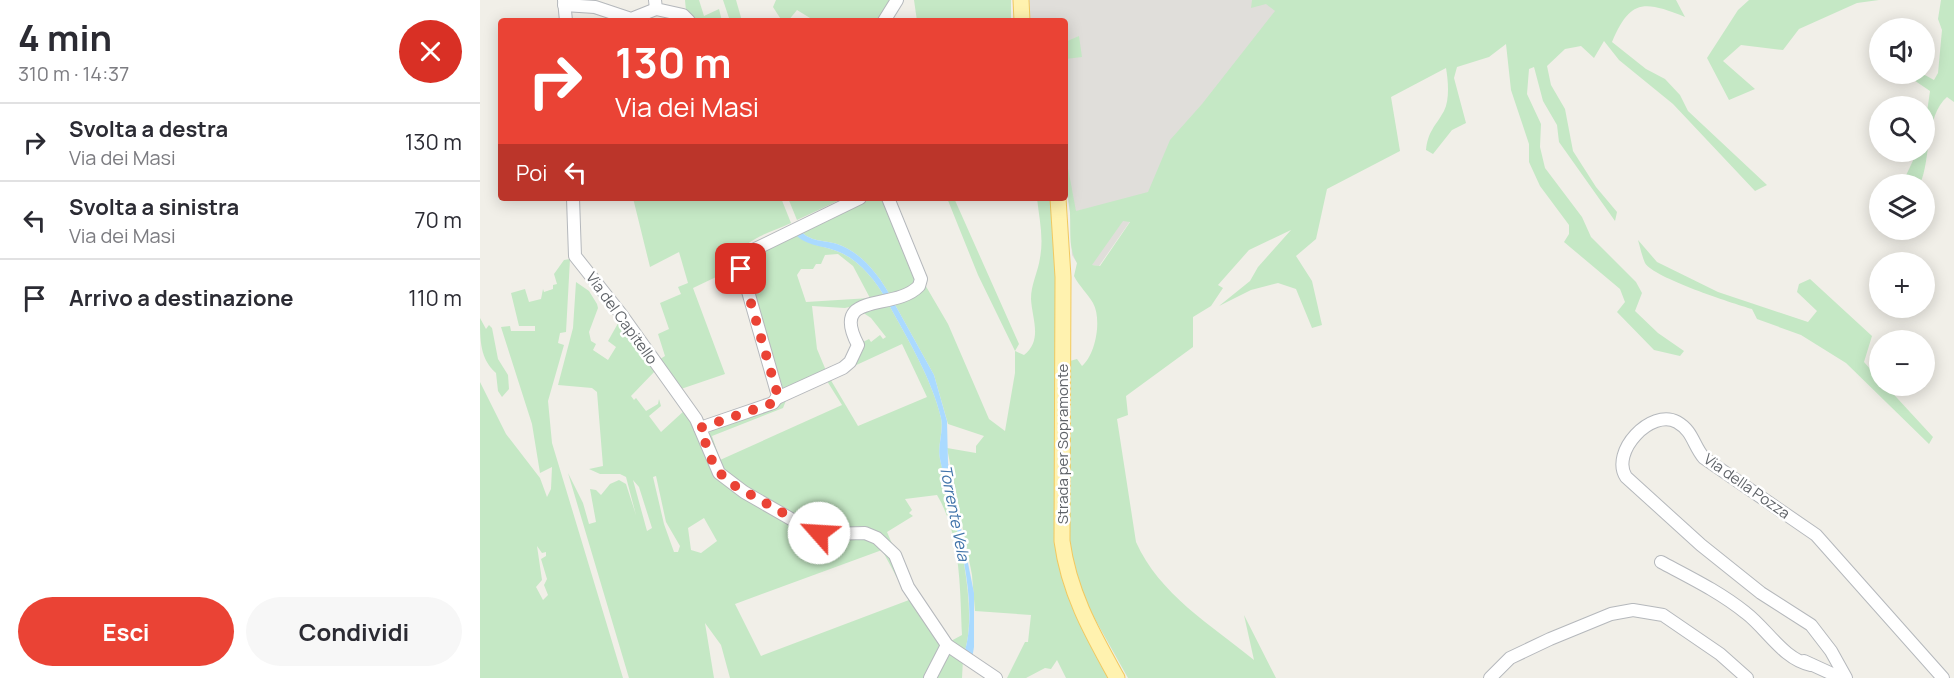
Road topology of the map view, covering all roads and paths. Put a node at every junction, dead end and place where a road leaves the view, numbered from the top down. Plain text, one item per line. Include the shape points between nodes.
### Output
1 (897, 0) edge
2 (1021, 0) edge
3 (564, 3) edge
4 (656, 5) edge
5 (566, 18) edge
6 (629, 18) edge
7 (634, 18) edge
8 (686, 18) edge
9 (886, 18) edge
10 (1022, 18) edge
11 (573, 201) edge
12 (854, 201) edge
13 (889, 201) edge
14 (1058, 201) edge
15 (777, 398) junction
16 (700, 428) junction
17 (1661, 562) dead end
18 (1764, 623) dead end
19 (947, 645) junction
20 (1810, 665) junction
21 (930, 678) edge
22 (996, 678) edge
23 (1117, 678) edge
24 (1490, 678) edge
25 (1747, 678) edge
26 (1842, 678) edge
27 (1846, 678) edge
28 (1943, 678) edge

1 - 9 street
2 - 10 main road
3 - 5 street
3 - 6 street via 595,7
4 - 7 street
4 - 8 street
11 - 16 street, Via del Capitello via 575,256 629,325
12 - 15 street via 748,251 741,261 778,390
13 - 15 street via 921,279 917,289 855,309 850,315 851,333 858,345 850,362
14 - 23 main road, Strada per Sopramonte via 1063,277 1062,542 1076,599
15 - 16 street via 773,403
16 - 19 street, Via del Capitello via 714,466 728,482 812,531 865,533 890,549 908,587
17 - 20 street via 1719,593 1748,614 1798,663
18 - 20 street
19 - 21 street
19 - 22 street
20 - 26 street
24 - 25 street via 1510,658 1611,614 1633,610 1663,615
27 - 28 street, Via della Pozza via 1810,625 1752,586 1626,477 1622,467 1624,456 1643,429 1663,419 1676,421 1692,434 1704,458 1816,535

